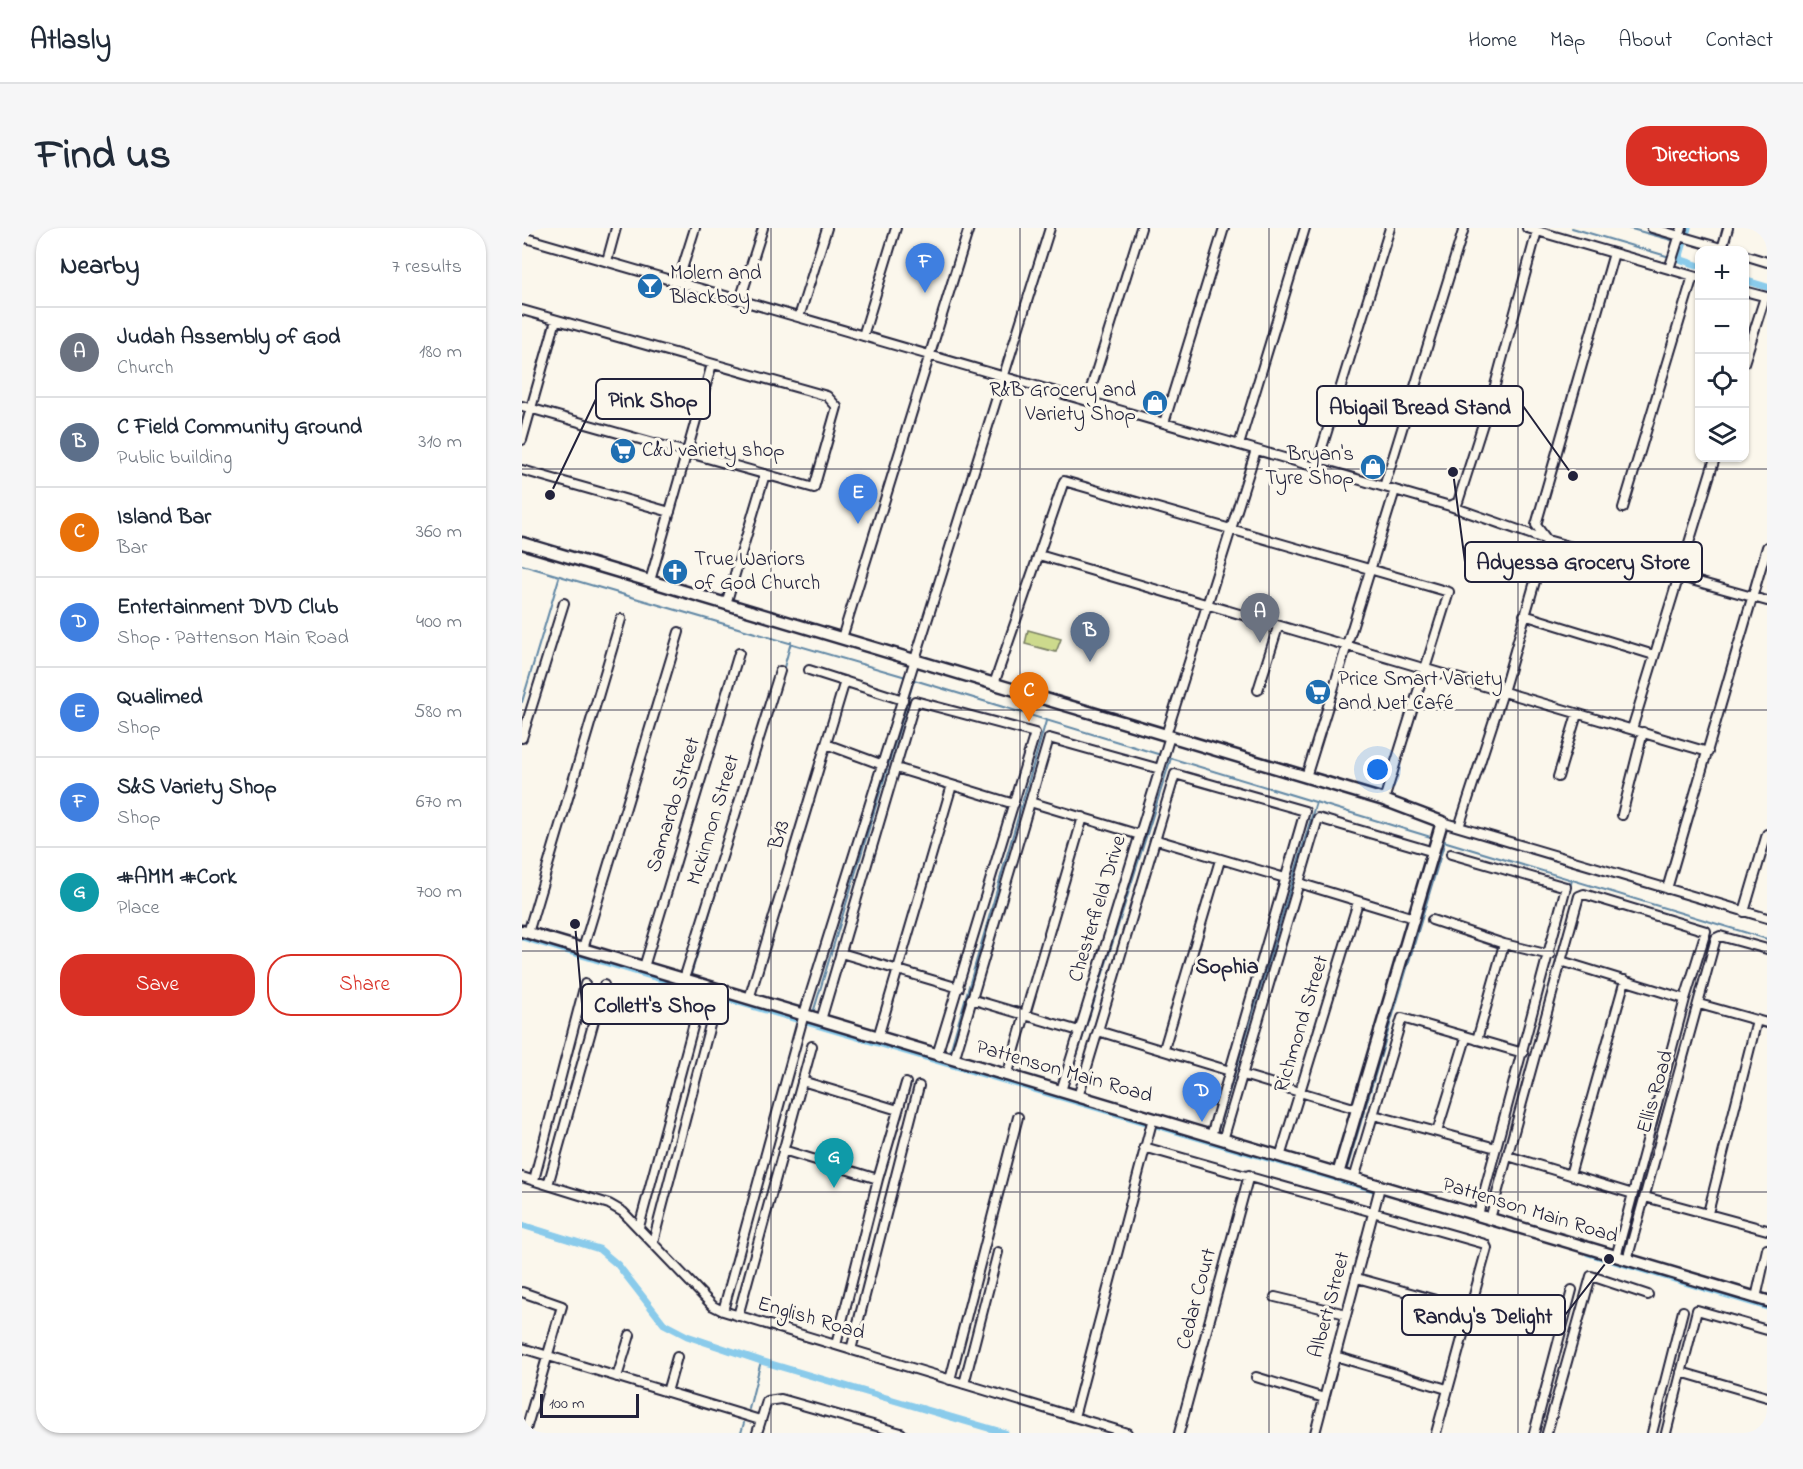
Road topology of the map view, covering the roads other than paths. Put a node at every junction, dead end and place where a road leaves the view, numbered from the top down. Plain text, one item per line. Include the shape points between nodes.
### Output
1 (525, 228) edge
2 (616, 228) edge
3 (695, 228) edge
4 (763, 228) edge
5 (827, 228) edge
6 (896, 228) edge
7 (969, 228) edge
8 (1050, 228) edge
9 (1140, 228) edge
10 (1224, 228) edge
11 (1305, 228) edge
12 (1390, 228) edge
13 (1464, 228) edge
14 (1527, 228) edge
15 (1652, 228) edge
16 (1728, 228) edge
17 (1537, 231) junction
18 (1681, 232) edge
19 (522, 237) edge
20 (1715, 246) edge
21 (1726, 246) edge
22 (1614, 253) junction
23 (1749, 257) edge
24 (607, 261) junction
25 (1767, 262) edge
26 (1669, 269) junction
27 (1695, 277) edge
28 (1695, 280) edge
29 (678, 282) junction
30 (1749, 292) edge
31 (1766, 297) edge
32 (740, 300) junction
33 (522, 310) edge
34 (799, 317) junction
35 (556, 320) junction
36 (863, 336) junction
37 (1747, 354) edge
38 (930, 355) junction
39 (712, 364) junction
40 (1004, 377) junction
41 (1087, 401) junction
42 (522, 406) edge
43 (531, 408) junction
44 (1164, 423) junction
45 (522, 440) edge
46 (1239, 445) junction
47 (1256, 450) junction
48 (687, 452) junction
49 (1714, 462) edge
50 (1316, 467) junction
51 (522, 470) edge
52 (765, 474) junction
53 (1384, 487) junction
54 (1395, 490) junction
55 (1450, 506) junction
56 (1623, 508) dead end
57 (670, 512) junction
58 (1232, 529) junction
59 (1547, 540) junction
60 (522, 543) edge
61 (1767, 547) edge
62 (1040, 555) junction
63 (1371, 569) junction
64 (1679, 576) junction
65 (650, 581) junction
66 (1753, 597) junction
67 (1767, 601) edge
68 (564, 603) dead end
69 (726, 604) junction
70 (1208, 604) junction
71 (1524, 615) junction
72 (621, 619) dead end
73 (1278, 627) junction
74 (679, 632) dead end
75 (842, 638) junction
76 (1346, 648) junction
77 (739, 653) dead end
78 (1654, 655) junction
79 (916, 660) junction
80 (809, 670) dead end
81 (1426, 670) junction
82 (780, 671) dead end
83 (845, 681) junction
84 (994, 684) junction
85 (1258, 690) dead end
86 (1503, 692) junction
87 (903, 700) junction
88 (1577, 714) junction
89 (1632, 729) junction
90 (1643, 732) junction
91 (1168, 736) junction
92 (522, 738) edge
93 (826, 744) junction
94 (1708, 752) junction
95 (883, 765) junction
96 (896, 768) junction
97 (1160, 769) junction
98 (1306, 777) junction
99 (1558, 777) dead end
100 (952, 785) junction
101 (1384, 800) junction
102 (1030, 802) junction
103 (1014, 804) junction
104 (1622, 815) dead end
105 (1083, 817) junction
106 (1442, 822) junction
107 (1459, 827) junction
108 (1767, 834) edge
109 (1140, 835) junction
110 (1157, 840) junction
111 (1434, 850) junction
112 (1451, 854) dead end
113 (1220, 860) junction
114 (1285, 878) junction
115 (1299, 883) junction
116 (1667, 889) junction
117 (1358, 902) junction
118 (1744, 912) junction
119 (1414, 918) junction
120 (1767, 918) edge
121 (1432, 920) dead end
122 (525, 932) edge
123 (1504, 944) junction
124 (584, 949) junction
125 (1767, 949) edge
126 (841, 953) junction
127 (1550, 955) junction
128 (1561, 961) junction
129 (644, 968) junction
130 (897, 970) junction
131 (684, 979) junction
132 (1625, 980) junction
133 (585, 984) dead end
134 (604, 985) dead end
135 (959, 988) junction
136 (749, 999) junction
137 (971, 999) junction
138 (1685, 999) junction
139 (1699, 1004) junction
140 (1025, 1015) junction
141 (809, 1018) junction
142 (1757, 1020) junction
143 (694, 1023) dead end
144 (1767, 1023) edge
145 (710, 1025) dead end
146 (1079, 1031) junction
147 (1098, 1032) junction
148 (878, 1037) junction
149 (1466, 1038) junction
150 (1478, 1040) junction
151 (812, 1046) dead end
152 (1164, 1050) junction
153 (1523, 1053) junction
154 (938, 1055) junction
155 (953, 1059) junction
156 (1230, 1071) junction
157 (1243, 1075) junction
158 (1007, 1076) junction
159 (802, 1081) junction
160 (906, 1083) dead end
161 (919, 1086) dead end
162 (1061, 1091) junction
163 (1300, 1091) junction
164 (1078, 1096) junction
165 (1357, 1108) junction
166 (898, 1110) junction
167 (1374, 1114) junction
168 (1018, 1117) dead end
169 (1152, 1120) junction
170 (1437, 1132) junction
171 (1211, 1136) junction
172 (1223, 1140) junction
173 (1144, 1147) junction
174 (1496, 1148) junction
175 (783, 1150) junction
176 (1508, 1156) junction
177 (1280, 1157) junction
178 (1338, 1174) junction
179 (1570, 1174) junction
180 (1249, 1175) junction
181 (522, 1177) edge
182 (878, 1179) junction
183 (1354, 1179) junction
184 (534, 1180) junction
185 (548, 1185) junction
186 (1379, 1191) junction
187 (1633, 1194) junction
188 (1645, 1197) junction
189 (1374, 1211) junction
190 (1708, 1212) junction
191 (1483, 1217) junction
192 (639, 1227) junction
193 (1767, 1230) edge
194 (653, 1242) junction
195 (1767, 1249) edge
196 (982, 1256) junction
197 (1616, 1257) junction
198 (1627, 1260) junction
199 (1357, 1278) junction
200 (1572, 1290) dead end
201 (522, 1292) edge
202 (1648, 1295) dead end
203 (1275, 1297) dead end
204 (1756, 1298) junction
205 (1767, 1302) edge
206 (1468, 1309) junction
207 (723, 1311) junction
208 (1683, 1311) dead end
209 (1346, 1314) junction
210 (738, 1316) junction
211 (1767, 1330) edge
212 (630, 1335) dead end
213 (836, 1345) junction
214 (522, 1348) edge
215 (1556, 1349) junction
216 (851, 1350) junction
217 (1569, 1352) junction
218 (548, 1356) junction
219 (1335, 1356) junction
220 (677, 1357) dead end
221 (1682, 1371) junction
222 (617, 1377) junction
223 (1256, 1377) dead end
224 (950, 1380) junction
225 (964, 1384) junction
226 (1447, 1389) junction
227 (667, 1392) junction
228 (1767, 1397) edge
229 (1324, 1398) junction
230 (1074, 1417) junction
231 (760, 1420) junction
232 (525, 1433) edge
233 (757, 1433) edge
234 (901, 1433) edge
235 (1127, 1433) edge
236 (1179, 1433) edge
237 (1315, 1433) edge
238 (1436, 1433) edge
239 (1534, 1433) edge
240 (1547, 1433) edge
241 (1652, 1433) edge
242 (1666, 1433) edge

1 - 19 street
2 - 24 street
3 - 29 street
4 - 32 street
5 - 34 street
6 - 36 street
7 - 38 street
8 - 40 street
9 - 41 street
10 - 44 street
11 - 46 street
12 - 50 street
13 - 53 street
14 - 17 street
15 - 18 street
16 - 21 street
17 - 22 street
17 - 55 street via 1494,389 1458,502
18 - 20 street
18 - 26 street
19 - 24 street
22 - 26 street
22 - 59 street via 1536,525
23 - 25 street
24 - 29 street
26 - 27 street
28 - 56 street
29 - 32 street
30 - 31 street
31 - 37 street
32 - 34 street
33 - 35 street
34 - 36 street
35 - 39 street
35 - 43 street
36 - 38 street
38 - 40 street
38 - 75 street
39 - 48 street
39 - 52 street via 827,396 837,407 814,488
40 - 41 street
40 - 79 street
41 - 44 street
42 - 43 street
43 - 45 street
43 - 48 street
44 - 46 street
46 - 47 street
47 - 50 street
47 - 58 street, Chesterfield Drive
48 - 52 street
48 - 57 street
49 - 64 street
50 - 53 street
51 - 57 street
52 - 69 street
53 - 54 street
54 - 55 street
54 - 63 street
55 - 59 street
57 - 65 street
58 - 62 street via 1064,481
58 - 63 street
58 - 70 street, Chesterfield Drive
59 - 64 street
59 - 71 street
60 - 65 street
61 - 66 street
62 - 70 street
62 - 84 street
63 - 76 street
63 - 81 street via 1449,592
64 - 66 street
64 - 78 street
65 - 69 street
66 - 67 street
66 - 94 street
68 - 92 street
69 - 75 street
70 - 73 street
70 - 91 street, Chesterfield Drive
71 - 78 street
71 - 86 street
72 - 122 street
73 - 76 street
73 - 85 street
74 - 124 street
75 - 79 street
76 - 81 street
76 - 98 street
77 - 129 street, Samardo Street
78 - 89 street
79 - 84 street
79 - 87 street
80 - 83 street
81 - 86 street
81 - 101 street
82 - 131 street, Mckinnon Street
83 - 87 street
83 - 93 street, B13
84 - 91 street
86 - 88 street
86 - 107 street
87 - 95 street
88 - 89 street
88 - 99 street
89 - 90 street
90 - 94 street
90 - 104 street
91 - 97 street, Chesterfield Drive
91 - 98 street
93 - 95 street
93 - 136 street, B13
94 - 116 street
95 - 141 street
96 - 100 street
96 - 103 street via 915,701 1035,734
96 - 126 street
97 - 102 street via 1050,738
97 - 109 street, Chesterfield Drive
98 - 101 street
100 - 103 street
100 - 130 street
101 - 106 street
102 - 105 street
102 - 137 street
103 - 135 street
105 - 109 street
105 - 140 street
106 - 107 street
106 - 111 street
107 - 116 street
108 - 118 street
109 - 146 street, Chesterfield Drive
110 - 113 street
110 - 114 street, Chesterfield Drive via 1175,774 1305,811
110 - 147 street, Chesterfield Drive
111 - 115 street via 1318,818
111 - 119 street
112 - 127 street via 1566,887
113 - 114 street
113 - 152 street
114 - 156 street
115 - 117 street
115 - 157 street
116 - 118 street
117 - 119 street
117 - 163 street, Richmond Street
118 - 120 street
119 - 165 street
121 - 123 street
122 - 124 street, Pattenson Main Road
123 - 127 street
123 - 150 street
124 - 129 street, Pattenson Main Road
125 - 139 street, Ellis Road via 1716,938
126 - 130 street
126 - 141 street
127 - 153 street
128 - 132 street
128 - 138 street via 1578,896 1584,894 1706,931
128 - 176 street
129 - 131 street, Pattenson Main Road
130 - 135 street
130 - 148 street
131 - 136 street, Pattenson Main Road
132 - 138 street
132 - 179 street
133 - 184 street
134 - 185 street
135 - 154 street
136 - 141 street, Pattenson Main Road
137 - 140 street
137 - 155 street
138 - 187 street
139 - 142 street
139 - 188 street, Ellis Road
140 - 146 street
140 - 158 street
141 - 148 street, Pattenson Main Road
141 - 207 street
142 - 144 street
142 - 190 street
143 - 192 street
145 - 194 street
146 - 162 street, Chesterfield Drive
147 - 152 street
147 - 164 street, Chesterfield Drive
148 - 154 street, Pattenson Main Road
149 - 150 street
149 - 167 street via 1402,1018
149 - 170 street
150 - 153 street
151 - 159 street
152 - 156 street
153 - 174 street
154 - 155 street, Pattenson Main Road
155 - 158 street, Pattenson Main Road
156 - 171 street
157 - 163 street
157 - 172 street
158 - 162 street, Pattenson Main Road
159 - 166 street
159 - 175 street
160 - 166 street
161 - 216 street
162 - 164 street, Pattenson Main Road
163 - 165 street
163 - 177 street, Richmond Street
164 - 169 street, Pattenson Main Road
165 - 178 street
166 - 182 street
167 - 170 street
167 - 183 street
168 - 196 street
169 - 171 street, Pattenson Main Road
169 - 173 street
170 - 174 street
171 - 172 street, Pattenson Main Road
172 - 177 street, Pattenson Main Road
173 - 180 street
173 - 230 street
174 - 191 street
175 - 182 street
175 - 210 street
176 - 179 street
176 - 191 street
177 - 178 street, Pattenson Main Road
178 - 183 street, Pattenson Main Road
179 - 187 street
180 - 189 street
180 - 236 street, Cedar Court
181 - 184 street, English Road
182 - 213 street
183 - 186 street, Pattenson Main Road
184 - 185 street, English Road
185 - 192 street, English Road via 609,1204
186 - 189 street, Albert Street
186 - 191 street, Pattenson Main Road
187 - 197 street
188 - 190 street
188 - 198 street, Ellis Road
189 - 199 street, Albert Street
189 - 206 street via 1485,1244
190 - 193 street
191 - 197 street, Pattenson Main Road
192 - 194 street, English Road
194 - 207 street, English Road via 713,1306
195 - 204 street
196 - 224 street
196 - 225 street via 997,1256
197 - 198 street, Pattenson Main Road
198 - 204 street, Pattenson Main Road
199 - 206 street
199 - 209 street, Albert Street
200 - 215 street
201 - 218 street via 562,1306
202 - 217 street via 1591,1276
203 - 209 street
204 - 205 street, Pattenson Main Road
206 - 226 street
207 - 210 street, English Road
208 - 241 street
209 - 219 street, Albert Street
210 - 213 street, English Road
211 - 221 street via 1697,1310
212 - 222 street
213 - 216 street, English Road
214 - 218 street
215 - 217 street
215 - 239 street
216 - 224 street, English Road
217 - 240 street
218 - 222 street
218 - 232 street
219 - 226 street
219 - 229 street, Albert Street
220 - 227 street
221 - 228 street
221 - 242 street
222 - 227 street
223 - 229 street
224 - 225 street, English Road
225 - 230 street, English Road
226 - 238 street
227 - 231 street
229 - 237 street, Albert Street
230 - 235 street, English Road
231 - 233 street
231 - 234 street via 767,1401 773,1400 801,1403

